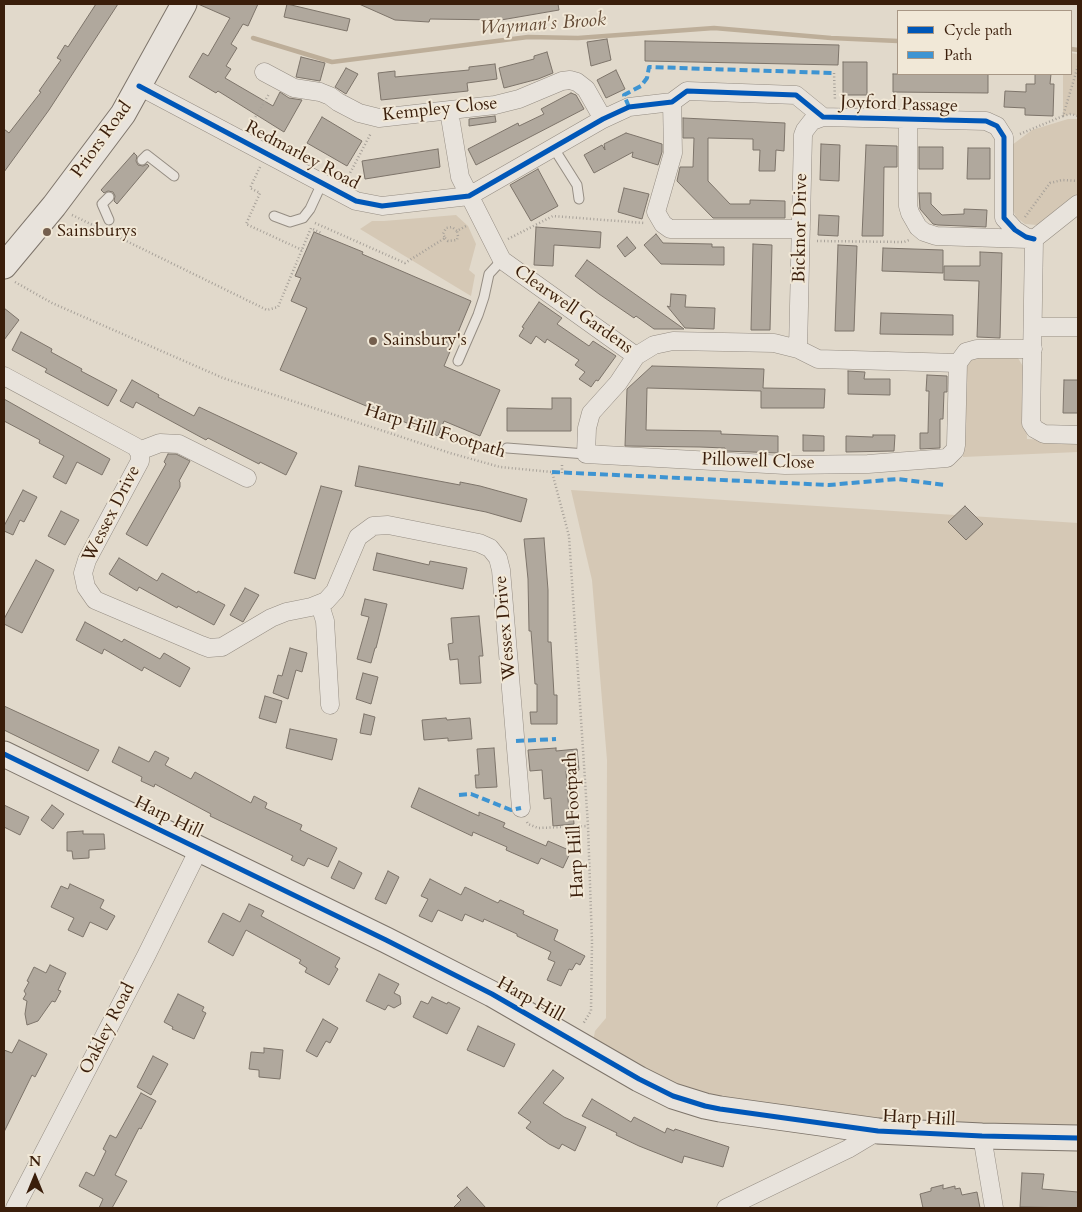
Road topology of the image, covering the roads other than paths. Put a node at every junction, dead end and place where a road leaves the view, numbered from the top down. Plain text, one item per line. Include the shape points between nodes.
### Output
1 (184, 4) edge
2 (271, 76) road end
3 (139, 86) junction
4 (672, 102) junction
5 (649, 104) joint
6 (449, 111) junction
7 (829, 117) junction
8 (603, 119) junction
9 (908, 120) junction
10 (553, 147) junction
11 (142, 160) dead end
12 (174, 176) dead end
13 (322, 183) junction
14 (469, 196) junction
15 (109, 197) dead end
16 (579, 199) dead end
17 (1078, 204) edge
18 (274, 216) dead end
19 (109, 220) dead end
20 (801, 235) junction
21 (1034, 239) junction
22 (499, 253) junction
23 (6, 272) edge
24 (1033, 326) junction
25 (1078, 327) edge
26 (798, 349) junction
27 (1033, 349) junction
28 (636, 356) junction
29 (458, 361) dead end
30 (958, 363) junction
31 (4, 376) edge
32 (1078, 435) edge
33 (507, 448) dead end
34 (139, 451) junction
35 (586, 454) junction
36 (247, 478) dead end
37 (320, 604) junction
38 (330, 705) dead end
39 (4, 754) edge
40 (521, 808) road end
41 (199, 849) junction
42 (878, 1131) junction
43 (982, 1136) junction
44 (1078, 1138) edge
45 (15, 1208) edge
46 (726, 1208) edge
47 (994, 1208) edge

1 - 3 street, Priors Road
2 - 6 street, Kempley Close via 294,88 320,92 359,113 379,118
3 - 13 street, Redmarley Road
3 - 23 street, Priors Road via 123,114
4 - 5 street, Joyford Passage
4 - 7 street, Joyford Passage via 687,91 796,96
4 - 20 street via 673,153 656,212 663,224 670,229
5 - 8 street, Redmarley Road via 629,107
6 - 8 street, Kempley Close via 520,99 570,80 586,89
6 - 14 street, Clearwell Gardens via 460,177
7 - 9 street, Joyford Passage
7 - 20 street, Bicknor Drive via 812,121 803,135
8 - 10 street, Redmarley Road
9 - 21 street, Joyford Passage via 986,121 1001,130 1005,142 1004,218 1015,230
9 - 21 street via 908,206 913,220 924,232 943,236
10 - 14 street, Redmarley Road
10 - 16 lane via 577,185
11 - 12 lane via 148,155
13 - 14 street, Redmarley Road via 356,201 382,206
13 - 18 lane via 303,218 290,222
14 - 22 street, Clearwell Gardens
15 - 19 lane via 102,204
17 - 21 street
20 - 26 street, Bicknor Drive
21 - 24 street
22 - 28 street, Clearwell Gardens
22 - 29 lane
24 - 25 street
24 - 27 street
26 - 28 street, Clearwell Gardens via 774,343 674,341 654,345
26 - 30 street, Clearwell Gardens via 818,360
27 - 30 street via 976,349 966,352
27 - 32 street via 1031,422 1044,434
28 - 35 street via 618,383 591,413
30 - 35 street, Pillowell Close via 956,445 947,458 868,464 786,465
31 - 34 street via 132,444
33 - 35 lane
34 - 36 street via 160,443 179,444
34 - 37 street, Wessex Drive via 139,465 84,566 86,587 96,600 201,645 216,648 271,618
37 - 38 street via 325,621
37 - 40 street, Wessex Drive via 335,591 358,537 373,526 388,525 478,543 494,553 501,570
39 - 41 street, Harp Hill
41 - 42 street, Harp Hill via 492,994 673,1096 720,1109
41 - 45 street, Oakley Road
42 - 43 street, Harp Hill
42 - 46 street via 848,1149
43 - 44 street, Harp Hill
43 - 47 street

